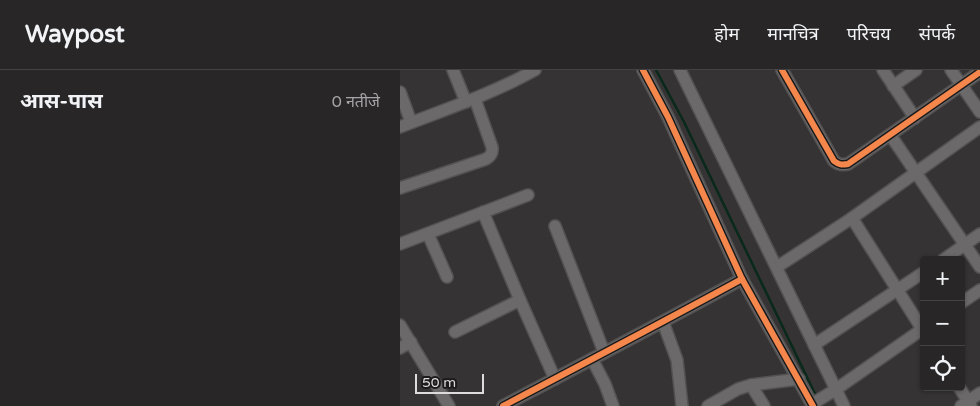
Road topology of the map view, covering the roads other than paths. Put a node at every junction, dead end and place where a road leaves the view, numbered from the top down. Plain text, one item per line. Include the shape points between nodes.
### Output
1 (453, 70) edge
2 (535, 70) edge
3 (643, 70) edge
4 (680, 70) edge
5 (782, 70) edge
6 (883, 70) edge
7 (916, 70) edge
8 (951, 70) edge
9 (980, 72) edge
10 (515, 75) edge
11 (893, 86) junction
12 (961, 87) junction
13 (400, 92) edge
14 (471, 101) junction
15 (980, 112) edge
16 (915, 118) junction
17 (411, 122) junction
18 (400, 127) edge
19 (980, 127) edge
20 (891, 136) junction
21 (916, 173) junction
22 (400, 188) edge
23 (528, 195) dead end
24 (483, 212) junction
25 (852, 218) junction
26 (554, 226) dead end
27 (428, 234) junction
28 (980, 234) edge
29 (400, 244) edge
30 (965, 245) junction
31 (949, 256) edge
32 (777, 267) junction
33 (980, 267) edge
34 (920, 275) edge
35 (447, 277) dead end
36 (742, 279) junction
37 (897, 290) junction
38 (980, 290) edge
39 (520, 300) junction
40 (964, 301) edge
41 (663, 322) junction
42 (400, 325) edge
43 (920, 325) edge
44 (455, 332) dead end
45 (920, 332) edge
46 (411, 342) junction
47 (814, 345) junction
48 (400, 348) edge
49 (604, 352) junction
50 (592, 359) junction
51 (555, 379) junction
52 (799, 379) junction
53 (751, 385) junction
54 (961, 391) edge
55 (831, 393) junction
56 (980, 393) edge
57 (813, 404) edge
58 (967, 404) edge
59 (447, 406) edge
60 (503, 406) edge
61 (613, 406) edge
62 (682, 406) edge
63 (708, 406) edge
64 (764, 406) edge
65 (844, 406) edge

1 - 14 street
2 - 10 street
3 - 36 street
4 - 32 street
5 - 20 street via 838,164 848,164
6 - 11 street
7 - 11 street
8 - 12 street
9 - 12 street
10 - 14 street
11 - 16 street
12 - 15 street
12 - 16 street
13 - 17 street
14 - 17 street
14 - 22 street via 492,147 491,156
16 - 20 street
17 - 18 street
19 - 21 street
20 - 21 street
21 - 25 street
21 - 30 street
23 - 24 street
24 - 27 street
24 - 39 street
25 - 32 street
25 - 37 street
26 - 49 street
27 - 29 street
27 - 35 street
28 - 30 street
30 - 31 street
30 - 33 street
32 - 47 street
34 - 37 street
36 - 41 street
36 - 52 street
37 - 43 street
37 - 47 street
38 - 40 street
39 - 44 street
39 - 51 street
41 - 49 street
41 - 62 street via 677,360
42 - 46 street
45 - 55 street
46 - 48 street
46 - 59 street
47 - 55 street
49 - 50 street
50 - 51 street
50 - 61 street
51 - 60 street
52 - 53 street
52 - 57 street
53 - 63 street
53 - 64 street
54 - 58 street
55 - 57 street
55 - 65 street
56 - 58 street

